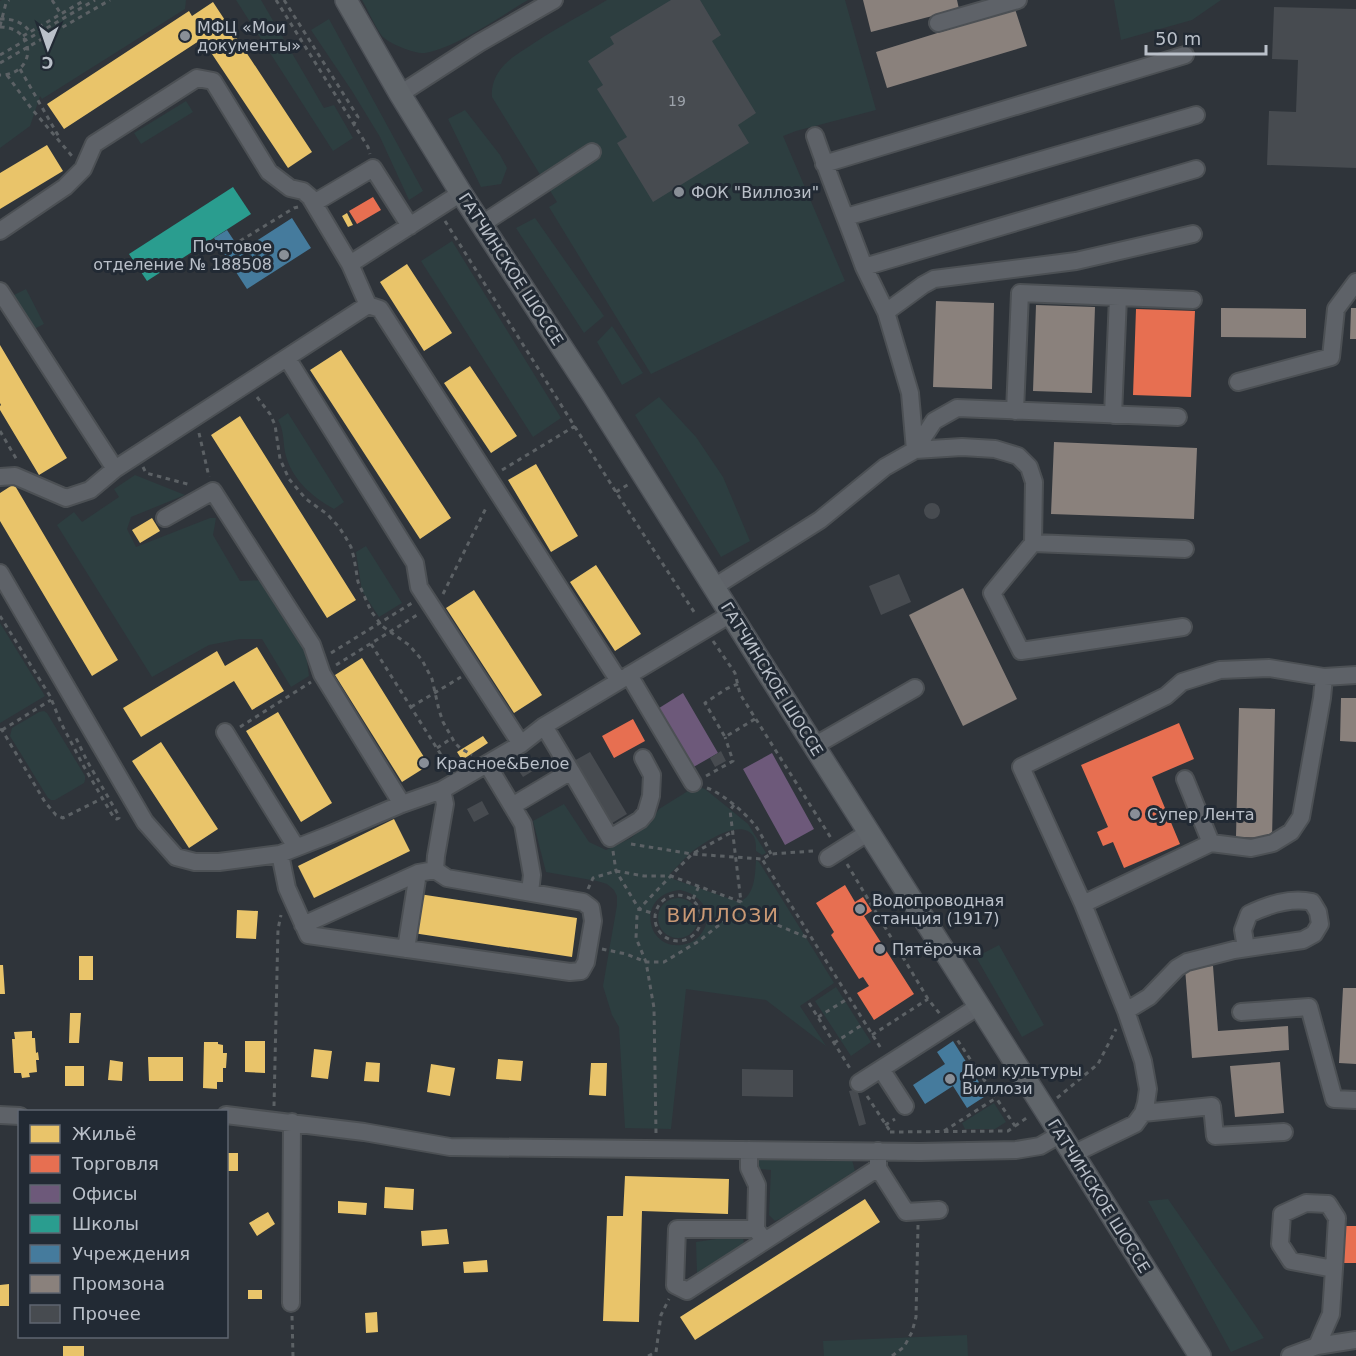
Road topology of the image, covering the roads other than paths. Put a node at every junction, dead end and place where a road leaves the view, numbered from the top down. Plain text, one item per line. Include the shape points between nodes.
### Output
1 (346, 0) edge
2 (1018, 0) edge
3 (547, 2) edge
4 (969, 7) edge
5 (938, 22) dead end
6 (1185, 55) dead end
7 (400, 94) junction
8 (1196, 115) dead end
9 (816, 135) dead end
10 (592, 152) dead end
11 (825, 164) junction
12 (1196, 169) dead end
13 (461, 193) junction
14 (314, 203) junction
15 (846, 217) junction
16 (482, 224) junction
17 (410, 226) junction
18 (0, 231) edge
19 (1193, 234) dead end
20 (350, 264) junction
21 (864, 267) junction
22 (1356, 282) edge
23 (0, 291) edge
24 (1118, 297) junction
25 (1193, 300) dead end
26 (368, 305) junction
27 (886, 312) junction
28 (287, 358) junction
29 (1238, 382) dead end
30 (1015, 411) junction
31 (1113, 415) junction
32 (1178, 417) dead end
33 (915, 450) junction
34 (115, 469) junction
35 (7, 476) edge
36 (165, 518) dead end
37 (1033, 543) junction
38 (1185, 549) dead end
39 (0, 573) edge
40 (714, 587) junction
41 (731, 614) junction
42 (1182, 627) dead end
43 (1356, 675) edge
44 (1324, 677) junction
45 (624, 678) junction
46 (915, 688) dead end
47 (544, 726) junction
48 (226, 734) road end
49 (521, 744) junction
50 (814, 746) junction
51 (643, 758) dead end
52 (487, 764) junction
53 (571, 771) junction
54 (1185, 780) dead end
55 (693, 783) road end
56 (442, 790) junction
57 (402, 804) junction
58 (512, 806) junction
59 (869, 832) junction
60 (1211, 843) junction
61 (296, 847) junction
62 (826, 853) road end
63 (280, 855) junction
64 (435, 870) junction
65 (418, 873) junction
66 (530, 892) junction
67 (1083, 904) junction
68 (303, 925) junction
69 (1246, 948) dead end
70 (406, 949) junction
71 (979, 1006) junction
72 (1126, 1011) junction
73 (1241, 1012) dead end
74 (886, 1066) junction
75 (860, 1083) dead end
76 (1356, 1100) edge
77 (903, 1110) road end
78 (1143, 1113) junction
79 (0, 1115) edge
80 (228, 1115) edge
81 (18, 1116) edge
82 (292, 1122) junction
83 (1284, 1132) dead end
84 (1061, 1134) junction
85 (749, 1150) junction
86 (1073, 1154) junction
87 (878, 1160) junction
88 (939, 1210) dead end
89 (760, 1235) junction
90 (1335, 1269) junction
91 (291, 1303) road end
92 (1356, 1340) edge
93 (1317, 1346) junction
94 (1200, 1356) edge
95 (1290, 1356) edge

1 - 7 main road, ГАТЧИНСКОЕ ШОССЕ
2 - 4 street
3 - 7 street
4 - 5 street
6 - 11 street
7 - 13 main road, ГАТЧИНСКОЕ ШОССЕ
8 - 15 street
9 - 11 street
10 - 16 street
11 - 15 street
12 - 21 street
13 - 16 main road, ГАТЧИНСКОЕ ШОССЕ
13 - 17 street
14 - 17 street via 373,168
14 - 18 street via 307,194 290,188 270,172 213,81 197,78 94,144 83,169 65,187
14 - 20 street
15 - 21 street
16 - 40 main road, ГАТЧИНСКОЕ ШОССЕ
17 - 20 street
19 - 27 street via 1076,261 934,279
20 - 26 street
21 - 27 street
22 - 29 street via 1336,309 1331,357
23 - 34 street
24 - 25 street
24 - 30 street via 1020,293
24 - 31 street
26 - 28 street
26 - 45 street via 380,309
27 - 33 street via 910,393
28 - 34 street
28 - 49 street via 415,563 419,587
30 - 31 street
30 - 33 street via 957,408 934,421
31 - 32 street
33 - 37 street via 995,448 1018,456 1029,467 1034,482
33 - 40 street via 885,467 820,520
34 - 35 street via 90,490 66,498
36 - 57 street via 213,491 312,645 320,668
37 - 38 street
37 - 42 street via 992,593 1021,651
39 - 63 street via 145,822 176,857 219,862
40 - 41 main road, ГАТЧИНСКОЕ ШОССЕ
41 - 45 street
41 - 50 main road, ГАТЧИНСКОЕ ШОССЕ
43 - 44 street
44 - 60 street via 1301,817 1291,832 1273,843 1251,848
44 - 67 street via 1269,668 1220,670 1182,682 1166,696 1021,767
45 - 47 street
45 - 55 street
46 - 50 street
47 - 49 street
47 - 53 street
48 - 61 street
49 - 52 street
50 - 59 main road, ГАТЧИНСКОЕ ШОССЕ
51 - 53 street via 652,775 646,813 611,840
52 - 56 street
52 - 58 street
53 - 58 street
54 - 60 street
56 - 57 street
56 - 64 street via 445,804
57 - 61 street
58 - 66 street via 523,824 532,875
59 - 62 street
59 - 71 main road, ГАТЧИНСКОЕ ШОССЕ
60 - 67 street
61 - 63 street
63 - 68 street via 287,888
64 - 65 street
64 - 66 street via 447,878
65 - 68 street
65 - 70 street
66 - 70 street via 583,902 591,908 589,947 581,971
67 - 72 street
68 - 70 street via 308,935
69 - 72 street via 1187,962 1149,997
71 - 74 street
71 - 84 main road, ГАТЧИНСКОЕ ШОССЕ
72 - 78 street via 1148,1089
73 - 76 street via 1309,1007 1334,1099
74 - 75 street
74 - 77 street
78 - 83 street via 1212,1106 1215,1136
78 - 86 street via 1135,1124
79 - 81 street
80 - 82 street
82 - 85 street via 450,1147
82 - 91 street
84 - 86 main road, ГАТЧИНСКОЕ ШОССЕ
84 - 87 street via 1040,1146 1016,1150
85 - 87 street
85 - 89 street via 749,1168 757,1185
86 - 94 main road, ГАТЧИНСКОЕ ШОССЕ
87 - 88 street via 906,1212
87 - 89 street
89 - 89 street via 677,1229 675,1285 687,1291
90 - 90 street via 1337,1218 1328,1204 1306,1203 1282,1214 1280,1244 1292,1260
90 - 93 street via 1331,1314
92 - 93 street
93 - 95 street

